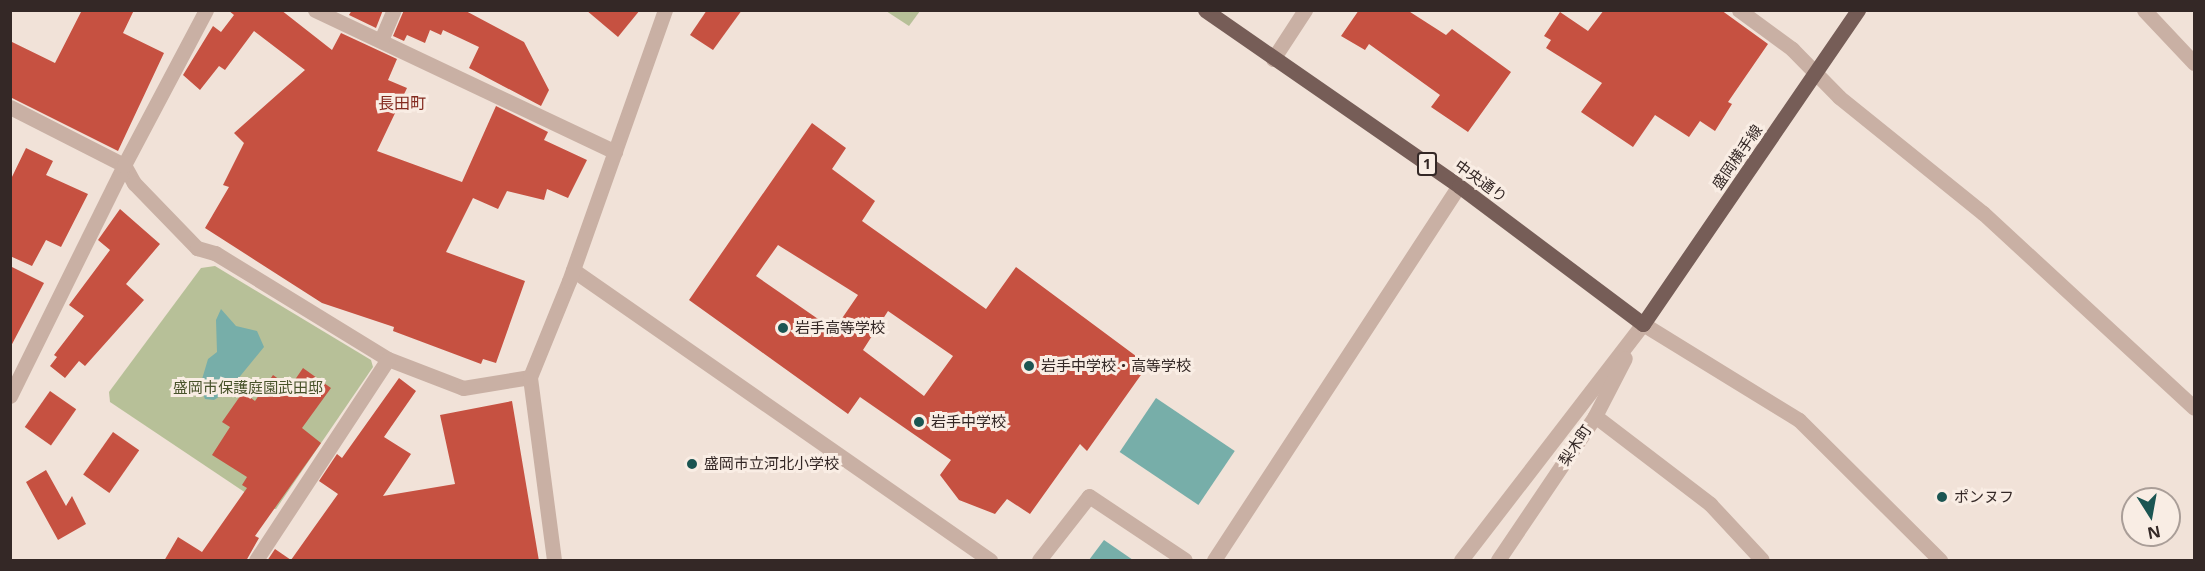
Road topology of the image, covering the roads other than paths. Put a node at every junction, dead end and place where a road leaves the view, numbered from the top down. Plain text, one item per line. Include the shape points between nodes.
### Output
1 (206, 10) edge
2 (315, 10) edge
3 (394, 10) edge
4 (665, 10) edge
5 (1205, 10) edge
6 (1305, 10) edge
7 (1739, 10) edge
8 (1858, 10) edge
9 (2144, 10) edge
10 (381, 40) junction
11 (1273, 59) junction
12 (2194, 63) edge
13 (1818, 72) junction
14 (10, 107) edge
15 (615, 152) junction
16 (124, 165) junction
17 (1459, 186) junction
18 (573, 270) junction
19 (1643, 324) junction
20 (388, 359) junction
21 (530, 377) junction
22 (10, 396) edge
23 (2194, 408) edge
24 (1595, 416) junction
25 (256, 561) edge
26 (554, 561) edge
27 (990, 561) edge
28 (1039, 561) edge
29 (1185, 561) edge
30 (1214, 561) edge
31 (1461, 561) edge
32 (1498, 561) edge
33 (1762, 561) edge
34 (1940, 561) edge

1 - 16 street
2 - 10 street
3 - 10 street
4 - 15 street
5 - 11 main road, 中央通り / 1
6 - 11 street
7 - 13 street
8 - 13 main road, 盛岡横手線
9 - 12 street
10 - 15 street
11 - 17 main road, 中央通り / 1
13 - 19 main road, 盛岡横手線
13 - 23 street via 1839,97 1983,213
14 - 16 street
15 - 18 street
16 - 20 street via 134,183 197,248 215,253
16 - 22 street
17 - 19 main road, 中央通り / 1
17 - 30 street
18 - 21 street
18 - 27 street
19 - 24 street, 梨木町
19 - 31 street
19 - 34 street via 1799,420
20 - 21 street via 463,388
20 - 25 street
21 - 26 street
24 - 32 street, 梨木町
24 - 33 street via 1710,504
28 - 29 street via 1089,496

